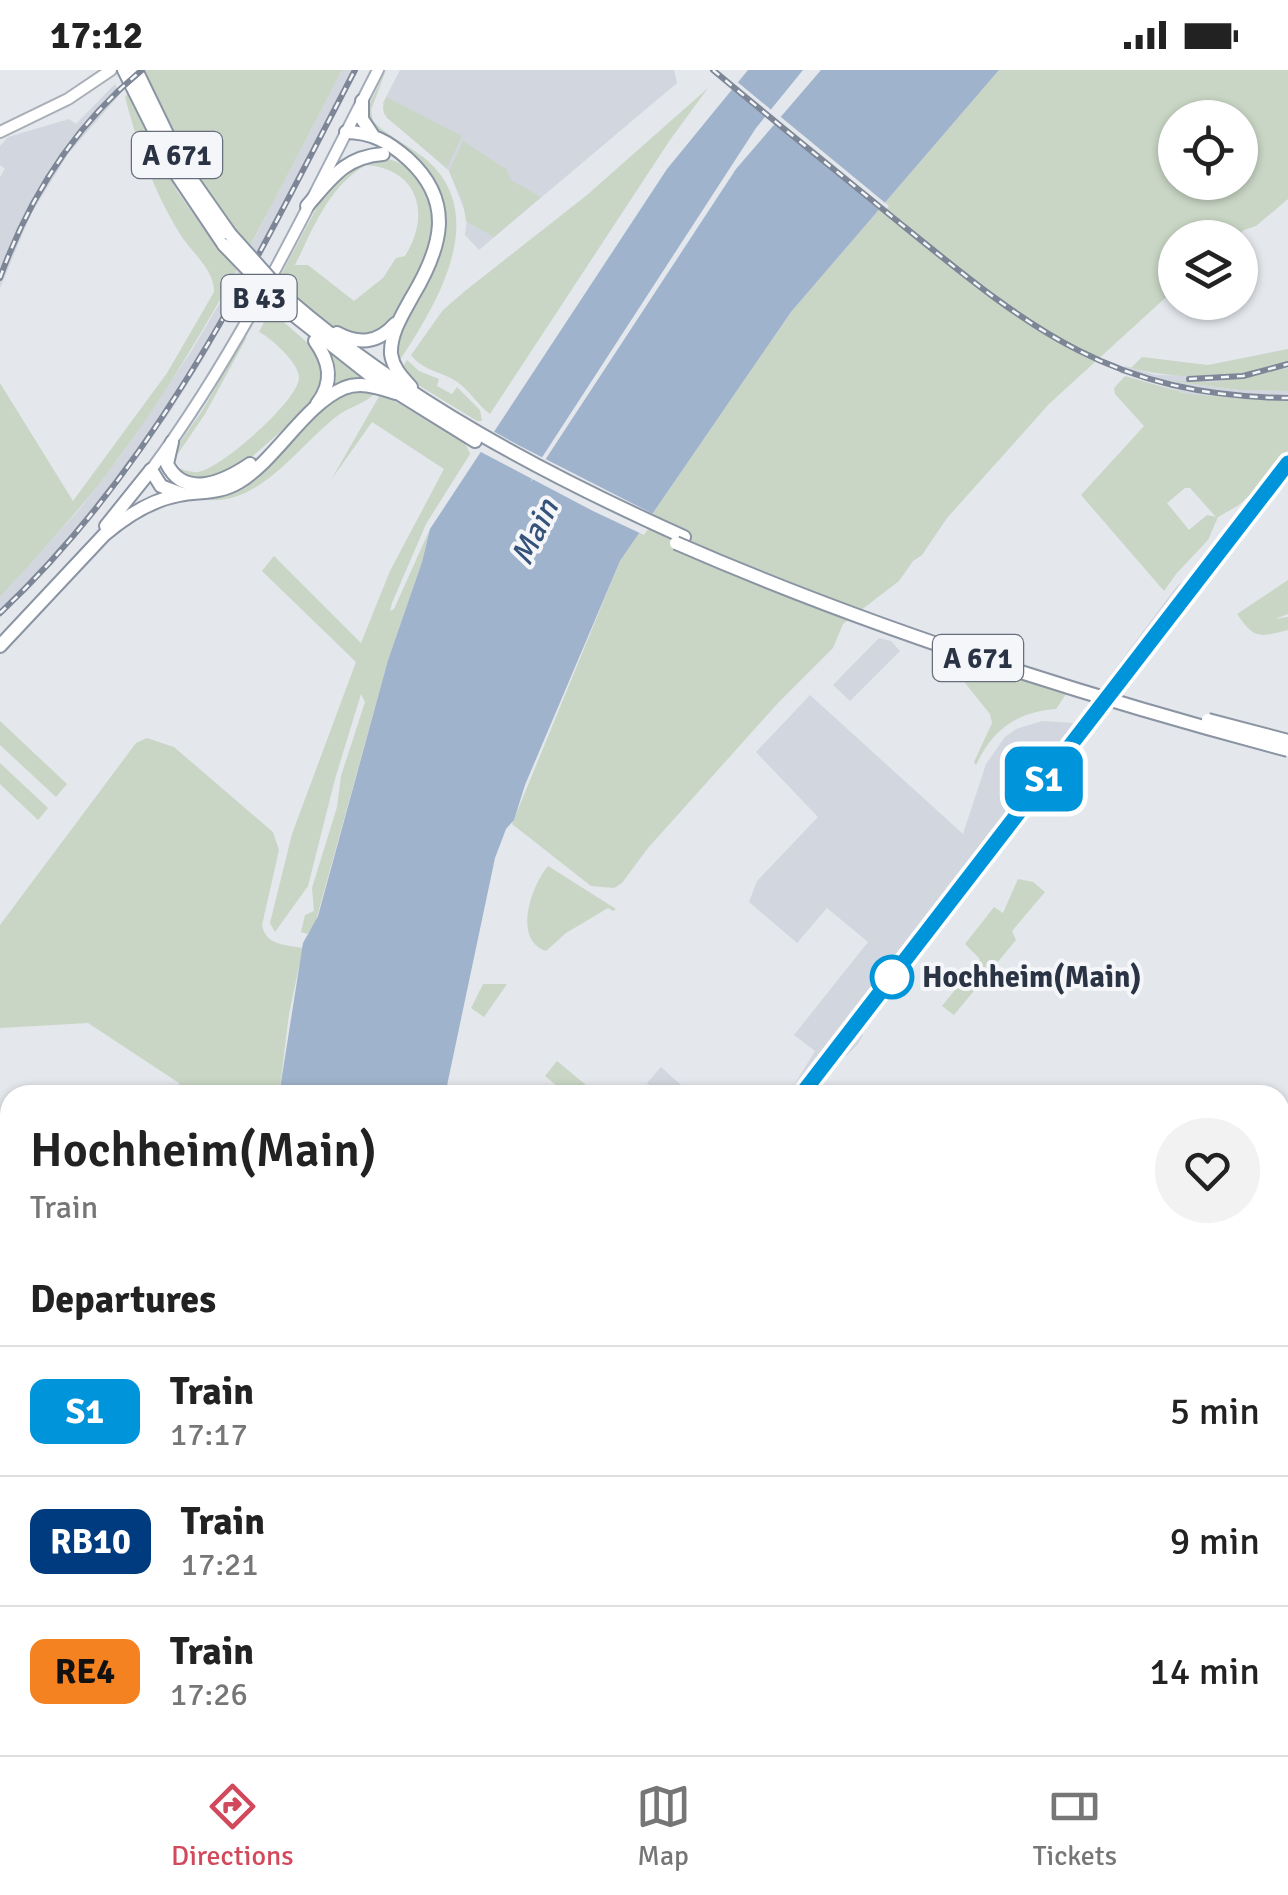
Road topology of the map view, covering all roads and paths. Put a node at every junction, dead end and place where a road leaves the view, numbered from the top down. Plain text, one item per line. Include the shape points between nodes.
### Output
1 (124, 70) edge
2 (136, 70) edge
3 (378, 70) edge
4 (110, 71) edge
5 (362, 101) junction
6 (0, 132) edge
7 (346, 132) junction
8 (372, 134) junction
9 (383, 154) junction
10 (411, 162) junction
11 (307, 206) junction
12 (227, 239) junction
13 (400, 318) junction
14 (308, 322) junction
15 (396, 394) junction
16 (423, 400) junction
17 (470, 433) junction
18 (172, 442) junction
19 (151, 470) junction
20 (174, 476) junction
21 (184, 494) junction
22 (97, 536) junction
23 (77, 564) junction
24 (0, 637) edge
25 (0, 646) edge
26 (1288, 741) edge
27 (1288, 750) edge

1 - 12 highway, A 671 via 168,162
2 - 12 highway, A 671
3 - 5 main road, B 43
4 - 6 main road
5 - 7 main road, B 43
5 - 8 highway via 362,119
7 - 8 highway
7 - 9 highway
7 - 11 main road, B 43
8 - 10 highway
9 - 10 highway
9 - 11 highway via 348,162
10 - 13 highway via 432,187 440,222 430,262
11 - 18 main road, B 43
12 - 14 highway, A 671, bridge
13 - 14 highway via 380,337 362,342
13 - 16 highway via 392,359
14 - 15 highway, A 671
14 - 16 highway, A 671
14 - 20 highway via 328,364 319,401 224,481 199,485
15 - 17 highway, A 671
15 - 21 highway via 346,387 244,479 215,492
16 - 17 highway, A 671
17 - 26 highway, A 671, bridge via 642,518 818,593 1076,680
17 - 27 highway, A 671, bridge via 638,526 792,592 1028,674
18 - 19 main road, B 43
18 - 20 highway via 167,464
19 - 20 highway
19 - 21 highway via 161,486
19 - 22 highway, B 43
21 - 23 highway via 124,519
22 - 23 highway, B 43
22 - 24 highway, B 43
23 - 25 highway, B 43

